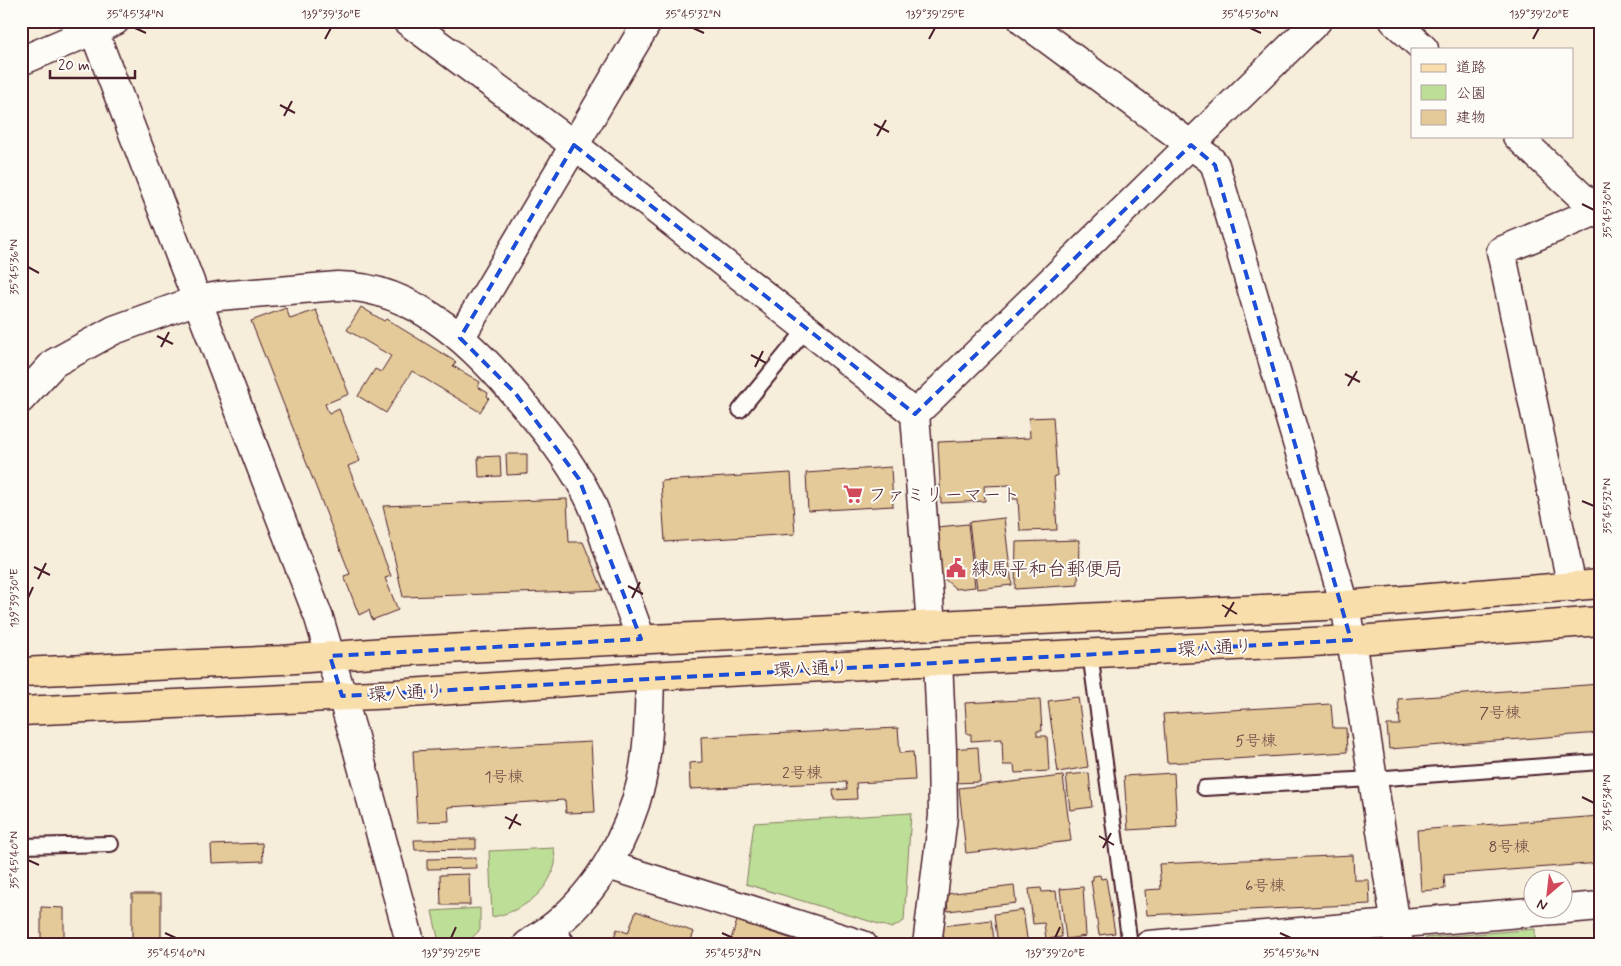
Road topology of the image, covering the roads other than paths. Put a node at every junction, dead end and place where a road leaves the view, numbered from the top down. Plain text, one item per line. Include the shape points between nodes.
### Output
1 (407, 21) edge
2 (648, 21) edge
3 (1023, 21) edge
4 (1317, 21) edge
5 (1394, 21) edge
6 (100, 24) edge
7 (1423, 48) edge
8 (21, 61) edge
9 (1519, 138) edge
10 (574, 145) junction
11 (1191, 145) junction
12 (1598, 212) edge
13 (197, 300) junction
14 (807, 328) junction
15 (460, 338) junction
16 (21, 399) edge
17 (740, 410) dead end
18 (915, 414) junction
19 (1600, 584) edge
20 (1572, 587) junction
21 (1345, 605) junction
22 (1600, 620) edge
23 (931, 626) junction
24 (641, 639) junction
25 (1352, 640) junction
26 (1090, 653) junction
27 (330, 656) junction
28 (938, 661) junction
29 (21, 672) edge
30 (650, 676) junction
31 (342, 696) junction
32 (21, 711) edge
33 (1600, 762) edge
34 (1373, 778) junction
35 (1204, 788) dead end
36 (111, 844) dead end
37 (21, 846) edge
38 (608, 864) junction
39 (1600, 906) edge
40 (1398, 934) edge
41 (562, 935) edge
42 (411, 945) edge
43 (527, 945) edge
44 (863, 945) edge
45 (927, 945) edge
46 (1130, 945) edge
47 (1149, 945) edge

1 - 10 street
2 - 10 street
3 - 11 street
4 - 11 street
5 - 7 street
6 - 8 street
6 - 13 street
9 - 12 street
10 - 14 street
10 - 15 street
11 - 18 street
11 - 21 street via 1214,165
12 - 20 street via 1501,251
13 - 15 street via 338,286 368,288 403,300
13 - 16 street via 114,330 54,362
13 - 27 street
14 - 17 lane
14 - 18 street
15 - 24 street via 516,394 579,479 591,502
18 - 23 street
19 - 20 main road, 環八通り
20 - 21 main road, 環八通り
21 - 23 main road, 環八通り
21 - 25 street
22 - 25 main road, 環八通り
23 - 24 main road, 環八通り
24 - 27 main road, 環八通り
25 - 26 main road, 環八通り
25 - 34 street
26 - 28 main road, 環八通り
26 - 46 lane
27 - 29 main road, 環八通り
27 - 31 street
28 - 30 main road, 環八通り
28 - 45 street via 943,816
30 - 31 main road, 環八通り
30 - 38 street via 642,783 629,823
31 - 32 main road, 環八通り
31 - 42 street
33 - 34 lane
34 - 35 lane
34 - 40 street
36 - 37 lane
38 - 41 street
38 - 44 street
39 - 40 street
40 - 47 street
41 - 43 street

